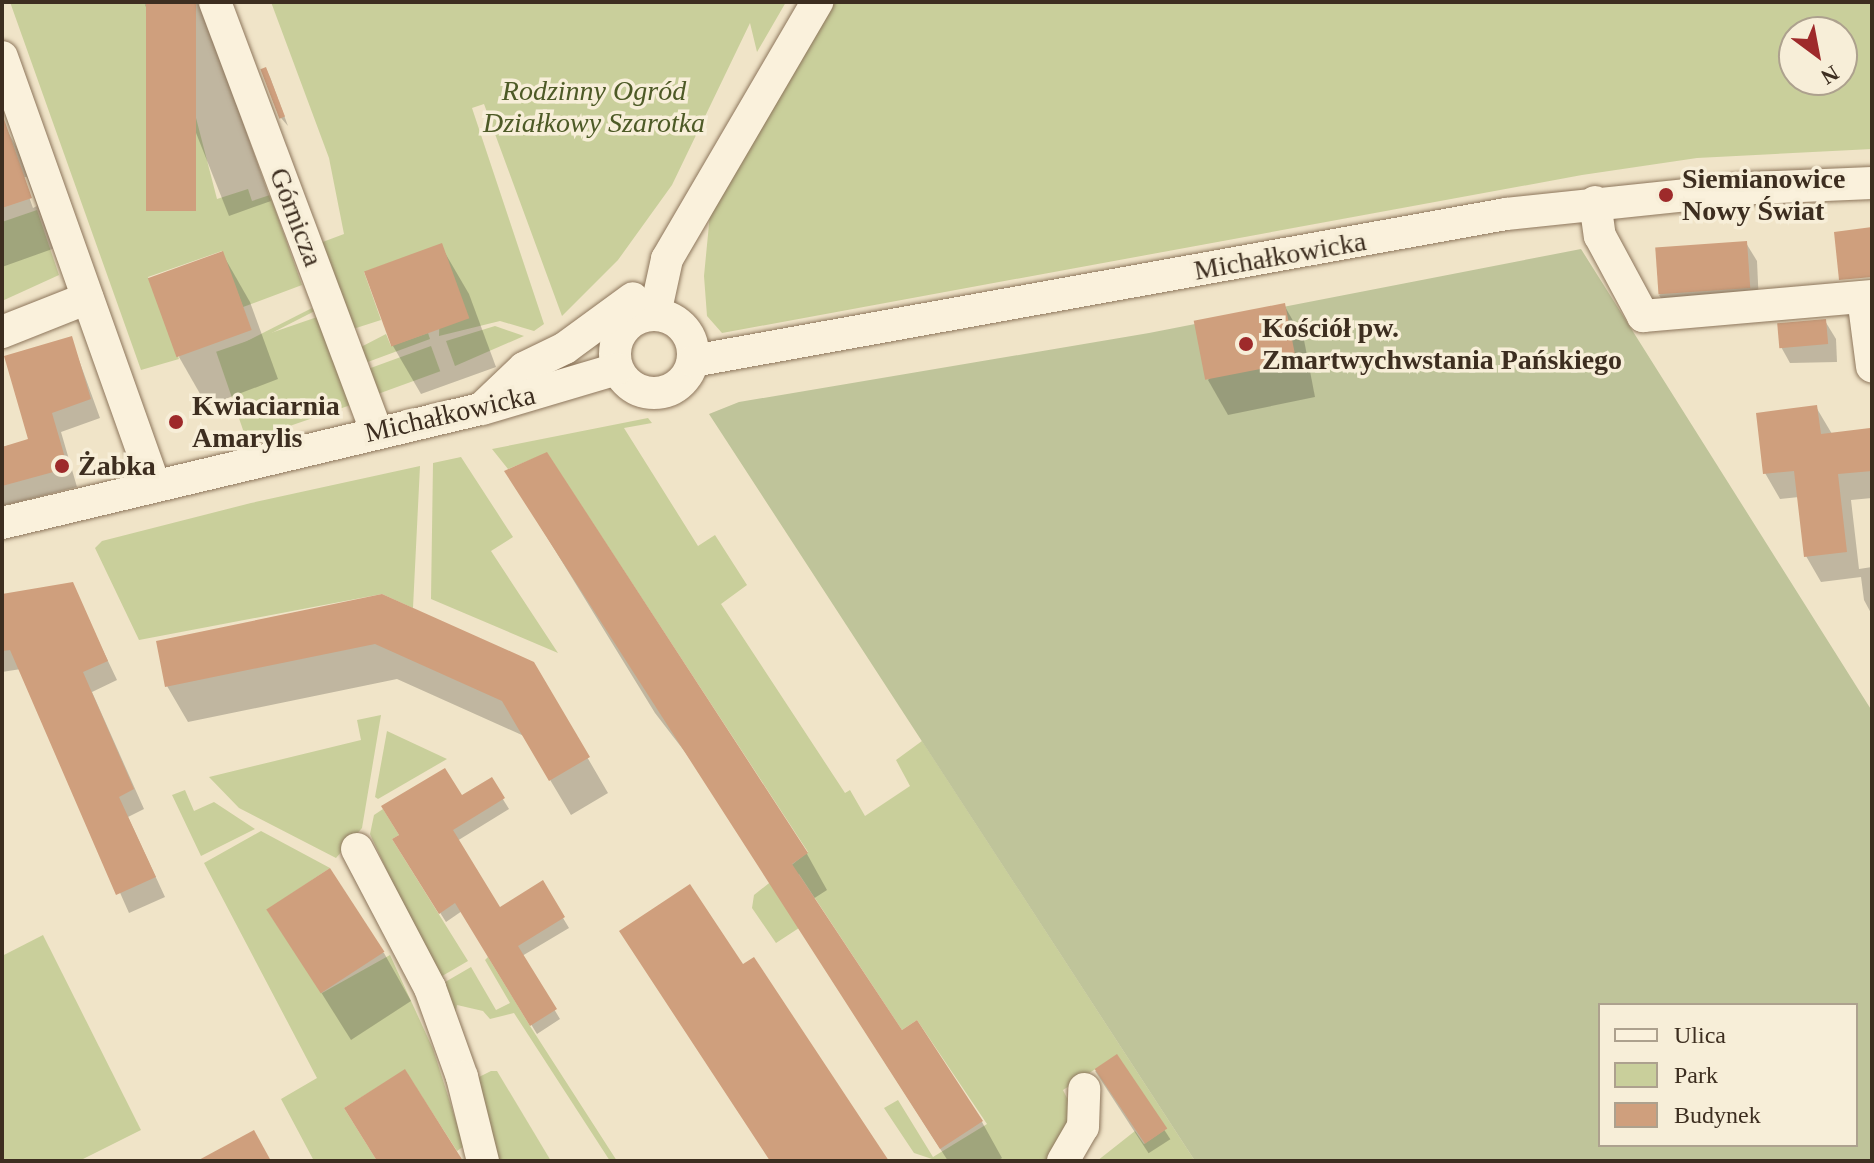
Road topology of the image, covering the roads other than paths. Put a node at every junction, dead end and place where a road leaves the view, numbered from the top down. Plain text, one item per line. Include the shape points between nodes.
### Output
1 (215, 2) edge
2 (817, 2) edge
3 (2, 57) edge
4 (1872, 183) edge
5 (1595, 202) junction
6 (659, 280) junction
7 (1868, 297) edge
8 (88, 298) junction
9 (655, 314) junction
10 (2, 332) edge
11 (693, 361) junction
12 (1872, 366) edge
13 (617, 369) junction
14 (482, 409) junction
15 (376, 431) junction
16 (154, 484) junction
17 (2, 523) edge
18 (357, 849) dead end
19 (1084, 1089) dead end
20 (483, 1161) edge
21 (1063, 1161) edge

1 - 15 street, Górnicza
2 - 6 street
3 - 8 street
4 - 5 street, Michałkowicka
5 - 7 street via 1600,236 1643,316
5 - 11 street, Michałkowicka
6 - 9 street
6 - 14 street via 578,339 524,368
7 - 12 street
8 - 10 street
8 - 16 street
9 - 11 street via 681,325 693,348
9 - 13 street via 630,323 620,333
11 - 13 street via 678,385 654,393 628,384
13 - 14 street, Michałkowicka
14 - 15 street, Michałkowicka
15 - 16 street, Michałkowicka
16 - 17 street, Michałkowicka
18 - 20 street via 430,988 462,1077
19 - 21 street via 1083,1127

